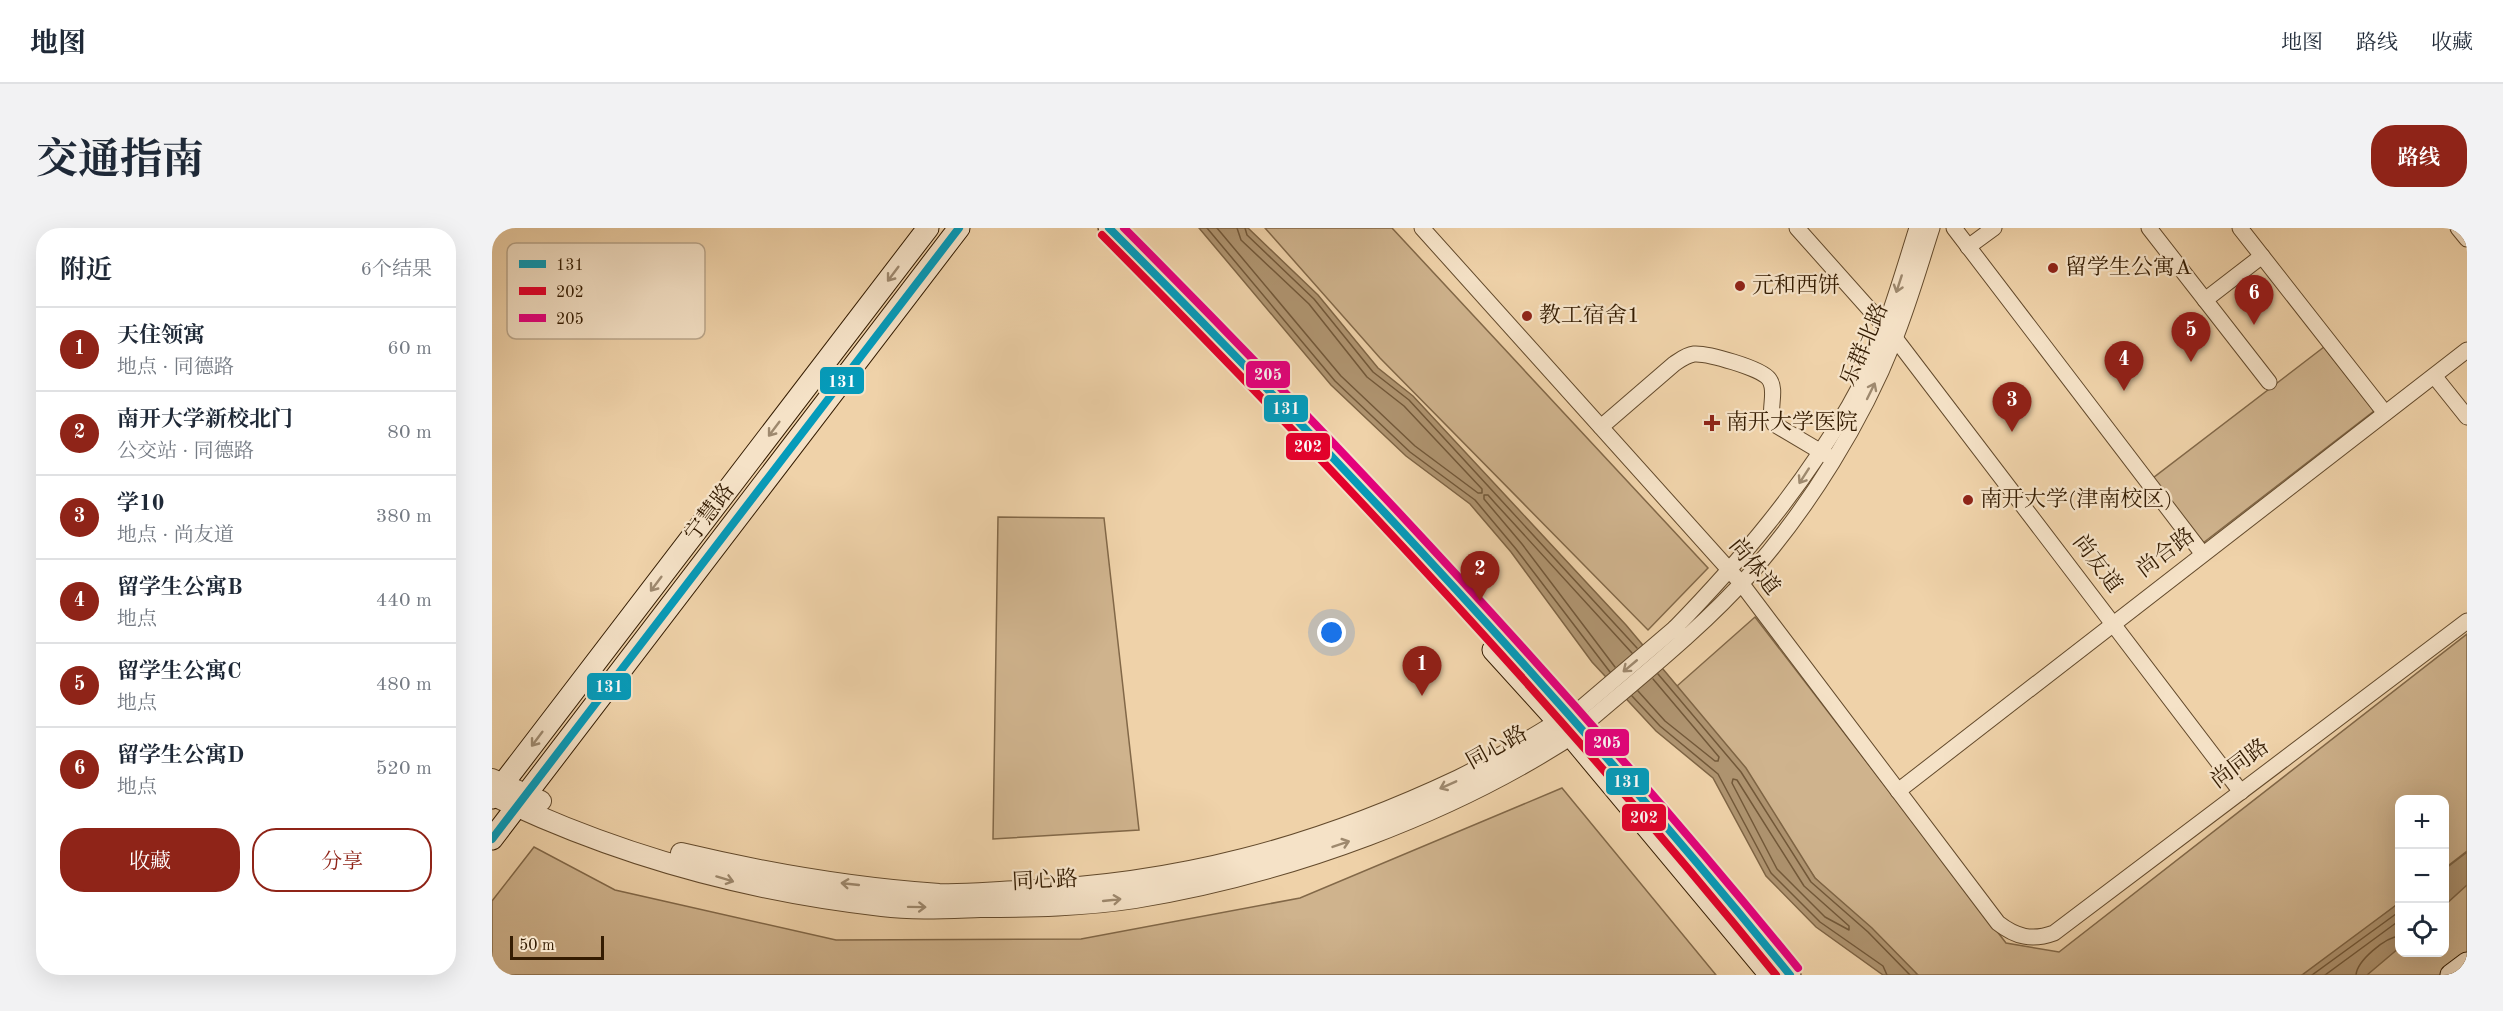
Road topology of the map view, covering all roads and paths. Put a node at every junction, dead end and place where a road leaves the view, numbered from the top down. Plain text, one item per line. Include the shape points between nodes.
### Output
1 (928, 228) edge
2 (959, 228) edge
3 (1092, 228) edge
4 (1109, 228) edge
5 (1422, 228) edge
6 (1797, 228) edge
7 (1917, 228) edge
8 (1932, 228) edge
9 (1954, 228) edge
10 (1994, 228) edge
11 (2149, 228) edge
12 (2240, 228) edge
13 (2458, 228) edge
14 (2467, 239) edge
15 (1968, 247) junction
16 (2262, 256) junction
17 (2205, 300) junction
18 (1890, 333) junction
19 (2467, 350) edge
20 (2435, 377) junction
21 (2269, 382) dead end
22 (2385, 414) junction
23 (2467, 417) edge
24 (1601, 427) junction
25 (1827, 455) junction
26 (2202, 553) junction
27 (1730, 571) junction
28 (1741, 583) junction
29 (2467, 621) edge
30 (2113, 622) junction
31 (1680, 633) junction
32 (1571, 725) junction
33 (494, 791) edge
34 (1898, 791) junction
35 (2241, 792) junction
36 (522, 801) junction
37 (492, 839) edge
38 (2037, 939) joint
39 (2467, 963) edge
40 (1770, 975) edge
41 (1790, 975) edge
42 (2451, 975) edge

1 -> 33 main road, 宁慧路
2 - 36 main road, 宁慧路
3 - 32 main road via 1271,409
4 - 32 main road via 1397,524
5 - 24 street, 尚体道
6 - 18 street, 尚友道
7 -> 18 street, 乐群北路
8 - 18 street, 乐群北路
9 - 15 street
10 - 15 street
11 - 17 street
12 - 16 street
13 - 14 street
15 - 26 street
16 - 17 street
16 - 22 street
17 - 21 street
18 - 25 street, 乐群北路 via 1854,426
18 - 30 street, 尚友道
19 - 20 street, 尚合路
20 - 22 street, 尚合路
20 - 23 street
22 - 26 street, 尚合路
24 - 25 street via 1674,364 1700,354 1754,369 1769,379 1773,388 1769,415 1774,424
24 - 27 street, 尚体道
25 -> 27 street, 乐群北路
25 - 28 street, 乐群北路 via 1791,521
26 - 30 street, 尚合路
27 - 28 street, 尚体道
27 - 31 street, 乐群北路
28 - 31 street, 乐群北路
28 - 34 street, 尚体道
29 - 35 street, 尚同路
30 - 34 street, 尚合路
30 - 35 street, 尚友道
31 - 32 street, 乐群北路
32 - 36 street, 同心路 via 1463,794 1371,835 1226,879 1134,898 1058,906 885,907 740,883 625,849
32 - 40 main road
32 - 41 main road
33 - 36 street, 同心路
34 - 38 street, 尚体道 via 1998,923 2011,932
35 - 38 street, 尚同路 via 2055,933
36 - 37 main road, 宁慧路
39 - 42 main road

